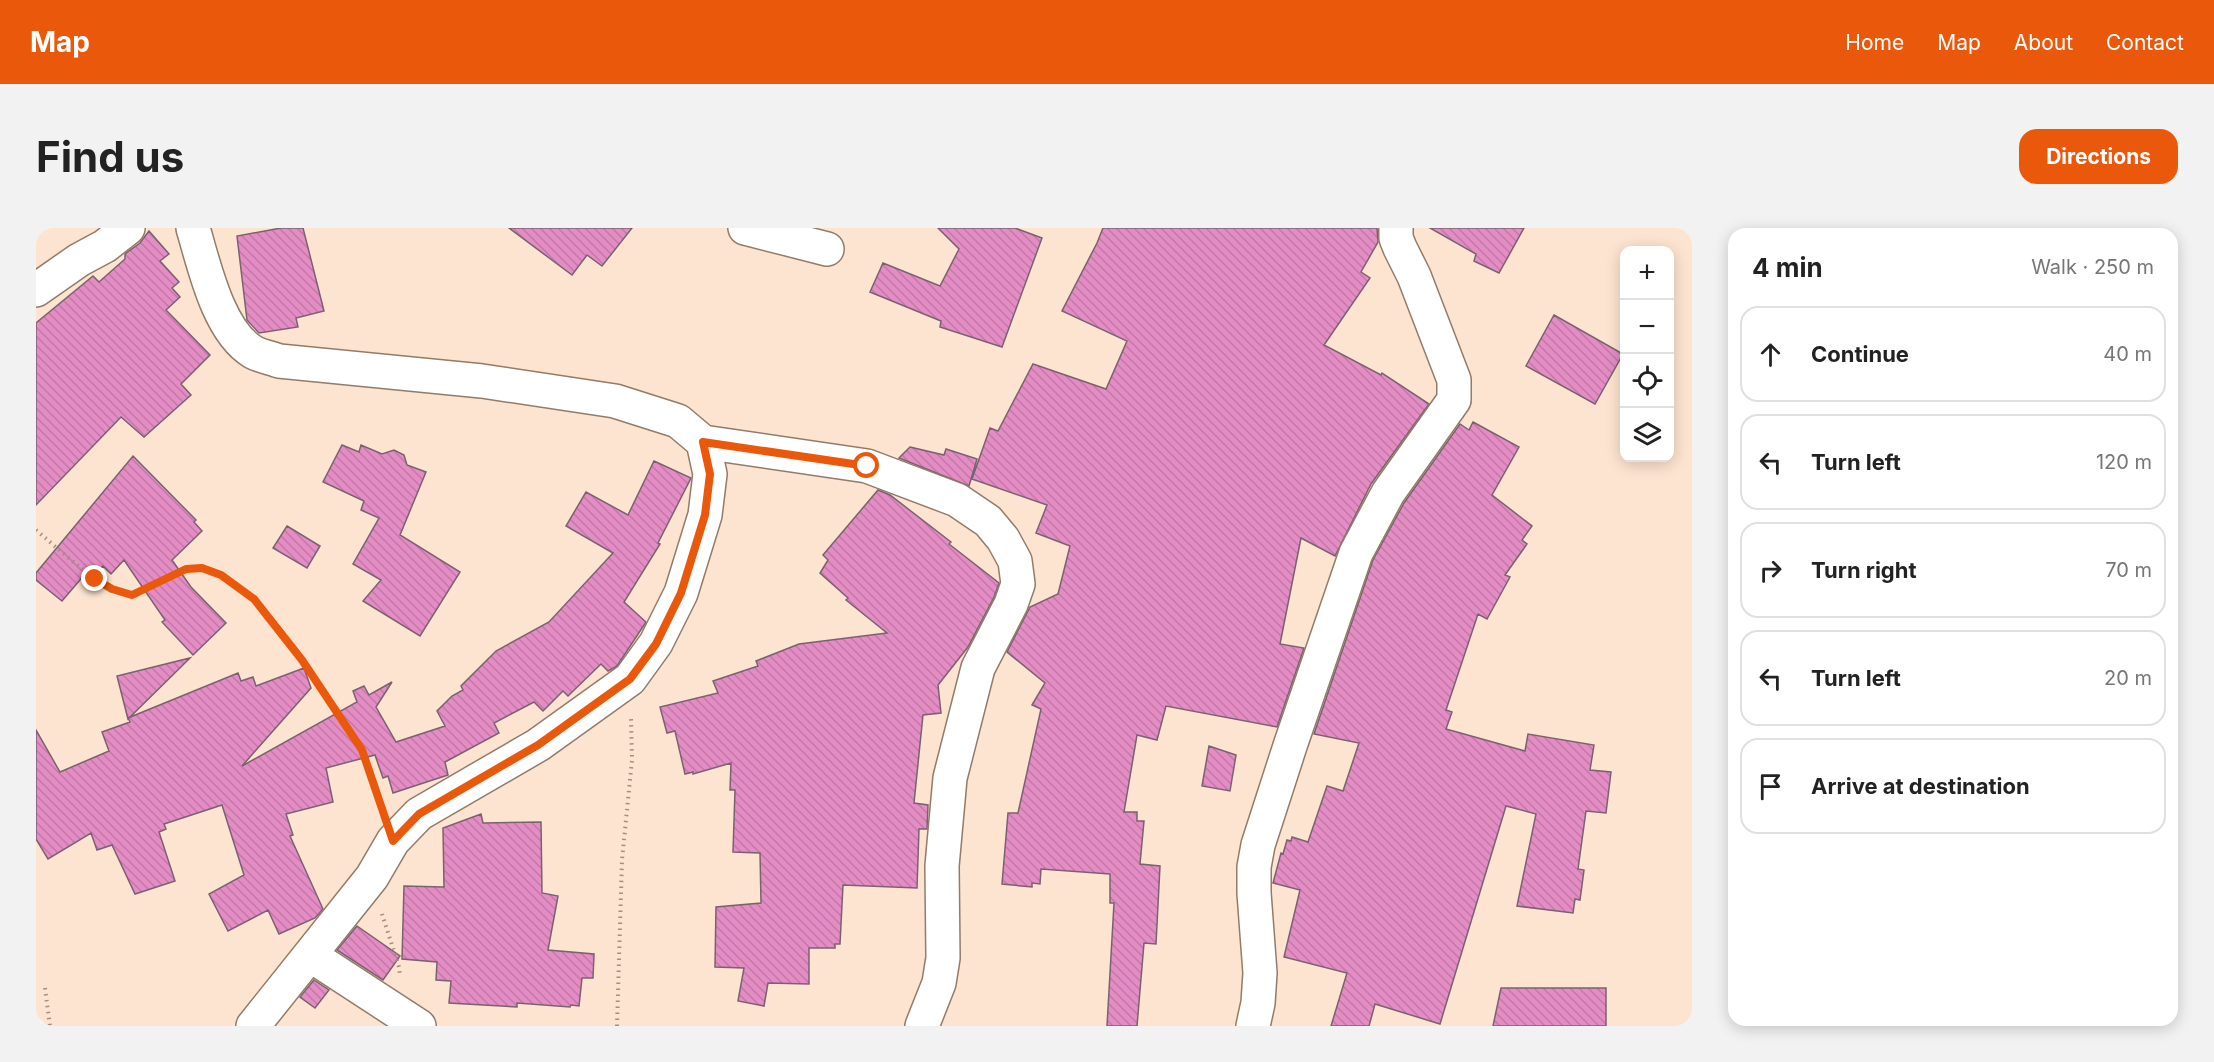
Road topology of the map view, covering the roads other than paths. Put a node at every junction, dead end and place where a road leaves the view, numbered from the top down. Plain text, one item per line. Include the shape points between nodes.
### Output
1 (128, 228) edge
2 (193, 228) edge
3 (745, 228) edge
4 (1396, 228) edge
5 (827, 249) dead end
6 (36, 290) edge
7 (703, 442) junction
8 (310, 955) junction
9 (253, 1026) edge
10 (419, 1026) edge
11 (922, 1026) edge
12 (1252, 1026) edge

1 - 6 street
2 - 7 street via 214,300 229,328 252,352 279,361 482,381 615,401 678,422
3 - 5 street
4 - 12 street via 1396,238 1454,380 1454,400 1388,493 1356,553 1258,845 1254,893 1260,973
7 - 8 street via 710,474 705,515 681,593 656,644 630,679 538,745 419,814 393,841 372,877
7 - 11 street via 867,466 957,500 988,521 1015,561 1018,584 978,668 950,778 942,866 943,958 939,983
8 - 9 street
8 - 10 street

